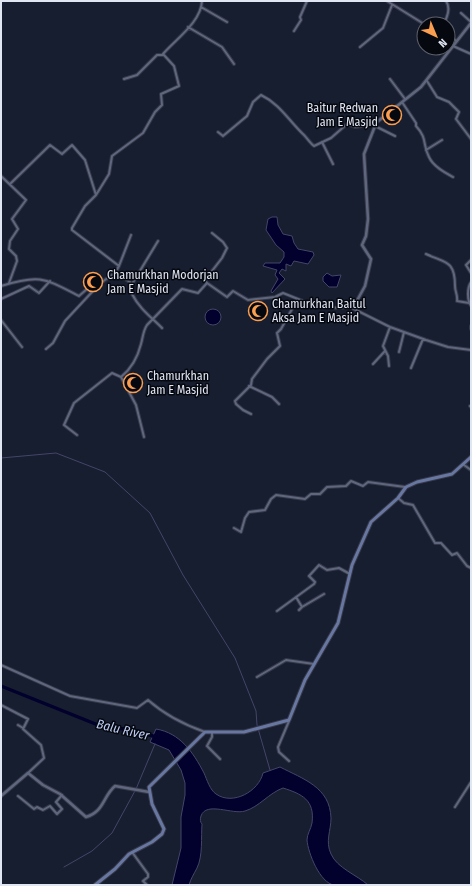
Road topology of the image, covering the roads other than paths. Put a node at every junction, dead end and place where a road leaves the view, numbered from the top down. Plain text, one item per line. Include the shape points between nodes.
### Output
1 (202, 1) edge
2 (307, 1) edge
3 (387, 1) edge
4 (446, 1) edge
5 (392, 5) junction
6 (202, 7) junction
7 (461, 13) dead end
8 (446, 16) edge
9 (416, 19) edge
10 (227, 22) dead end
11 (471, 22) edge
12 (188, 27) junction
13 (294, 31) dead end
14 (457, 41) edge
15 (360, 47) dead end
16 (456, 47) edge
17 (471, 54) edge
18 (163, 55) junction
19 (446, 56) edge
20 (234, 64) dead end
21 (124, 79) dead end
22 (390, 79) dead end
23 (427, 81) junction
24 (405, 99) junction
25 (402, 102) junction
26 (375, 125) junction
27 (218, 132) dead end
28 (395, 136) dead end
29 (471, 139) edge
30 (442, 140) dead end
31 (322, 142) junction
32 (426, 150) junction
33 (333, 164) dead end
34 (1, 176) edge
35 (453, 177) dead end
36 (10, 184) junction
37 (96, 195) junction
38 (212, 233) dead end
39 (131, 235) dead end
40 (158, 241) dead end
41 (426, 254) dead end
42 (471, 260) edge
43 (119, 266) junction
44 (116, 273) junction
45 (471, 273) edge
46 (50, 280) junction
47 (471, 282) edge
48 (9, 283) junction
49 (207, 283) junction
50 (132, 284) junction
51 (1, 286) edge
52 (92, 292) junction
53 (1, 299) edge
54 (297, 300) junction
55 (469, 303) junction
56 (471, 306) edge
57 (353, 308) junction
58 (1, 320) edge
59 (153, 320) junction
60 (471, 326) edge
61 (390, 327) junction
62 (162, 328) dead end
63 (471, 329) edge
64 (404, 332) junction
65 (423, 339) junction
66 (22, 346) dead end
67 (471, 346) edge
68 (46, 349) dead end
69 (470, 350) edge
70 (385, 351) junction
71 (399, 352) dead end
72 (373, 364) dead end
73 (389, 366) dead end
74 (411, 368) dead end
75 (121, 377) junction
76 (249, 386) junction
77 (279, 404) dead end
78 (251, 414) dead end
79 (77, 435) dead end
80 (144, 437) dead end
81 (471, 457) edge
82 (464, 465) junction
83 (471, 470) edge
84 (406, 488) junction
85 (398, 498) junction
86 (234, 528) dead end
87 (471, 568) edge
88 (350, 574) junction
89 (324, 594) dead end
90 (296, 597) junction
91 (302, 607) junction
92 (299, 610) dead end
93 (277, 611) dead end
94 (314, 664) junction
95 (1, 665) edge
96 (257, 677) dead end
97 (1, 705) edge
98 (289, 720) junction
99 (18, 725) dead end
100 (23, 728) junction
101 (212, 731) junction
102 (205, 732) junction
103 (220, 758) dead end
104 (289, 761) dead end
105 (28, 773) junction
106 (471, 782) edge
107 (149, 792) junction
108 (62, 795) junction
109 (1, 796) edge
110 (18, 796) dead end
111 (454, 806) dead end
112 (132, 852) junction
113 (95, 885) edge
114 (147, 885) edge

1 - 6 street
2 - 13 street via 301,20
3 - 5 street
4 - 8 street
5 - 9 street
5 - 15 street via 383,28
6 - 10 street
6 - 12 street
7 - 11 street
11 - 14 street
12 - 18 street
12 - 20 street via 222,47
16 - 17 street
18 - 21 street via 156,55 137,75
18 - 37 street via 172,62 179,86 161,94 162,105 143,133 112,156 109,174
19 - 23 street
22 - 24 street
23 - 24 street
23 - 29 street via 437,97 459,112 456,119
24 - 25 street
25 - 26 street
25 - 32 street via 422,133
26 - 28 street
26 - 31 street via 355,127 347,124 331,138
26 - 57 street via 364,154 363,168 368,219 362,245 371,259 365,286
27 - 31 street via 223,136 244,118 253,102 261,95 280,108 312,145
30 - 32 street
31 - 33 street
32 - 35 street via 437,167
34 - 36 street
36 - 37 street via 50,145 62,154 72,145 85,160
36 - 48 street via 26,200 12,219 18,229 9,246 18,261
37 - 43 street via 85,206 72,229
38 - 49 street via 227,248 205,280
39 - 43 street
40 - 50 street
41 - 55 street via 447,262 453,272 457,301
42 - 45 street via 466,264
43 - 44 street
44 - 50 street
44 - 52 street
46 - 48 street via 30,278
46 - 52 street via 78,296 87,289
46 - 53 street via 39,293 29,286
47 - 55 street via 468,286
48 - 51 street
49 - 54 street via 227,297 234,291 248,300 275,297 281,293
49 - 59 street via 198,293 182,289
50 - 59 street via 130,292
52 - 68 street via 65,321 53,343
54 - 57 street via 337,308
54 - 76 street via 282,329 277,333 280,346 267,359
55 - 56 street
57 - 61 street
58 - 66 street
59 - 62 street
59 - 75 street via 145,329 131,367
60 - 63 street
61 - 64 street
61 - 70 street via 384,341
64 - 65 street
64 - 71 street
65 - 69 street via 448,347
65 - 74 street
67 - 69 street
70 - 72 street
70 - 73 street
75 - 79 street via 112,373 74,402 64,425
75 - 80 street via 136,405
76 - 77 street via 272,397
76 - 78 street via 235,403
81 - 82 main road
82 - 83 street
82 - 84 main road via 452,474 417,482
84 - 85 main road
84 - 86 street via 368,482 363,486 351,481 346,486 327,487 320,494 312,494 305,498 276,495 270,499 265,510 249,512 240,532
85 - 87 street via 413,505 435,543 441,543 452,555 457,553
85 - 88 main road via 376,516 367,528
88 - 90 street via 339,568 328,570 319,565 310,575 316,582
88 - 94 main road via 338,623
89 - 91 street
90 - 91 street
90 - 93 street
91 - 92 street
94 - 96 street via 286,660
94 - 98 main road
95 - 102 street via 70,696 138,708 148,700 171,716
97 - 100 street via 28,719
98 - 101 main road via 246,731
98 - 104 street via 278,747 279,752
99 - 100 street
100 - 105 street via 41,745 44,756
101 - 102 main road
101 - 103 street via 207,746
102 - 107 main road via 151,784
105 - 108 street
105 - 109 street
106 - 111 street
107 - 108 street via 115,786 100,810 86,817
107 - 112 main road via 163,832 147,845
108 - 110 street via 56,802 62,809 57,814 50,806 43,810 37,807 34,810
112 - 113 main road
112 - 114 street via 148,874 143,881

